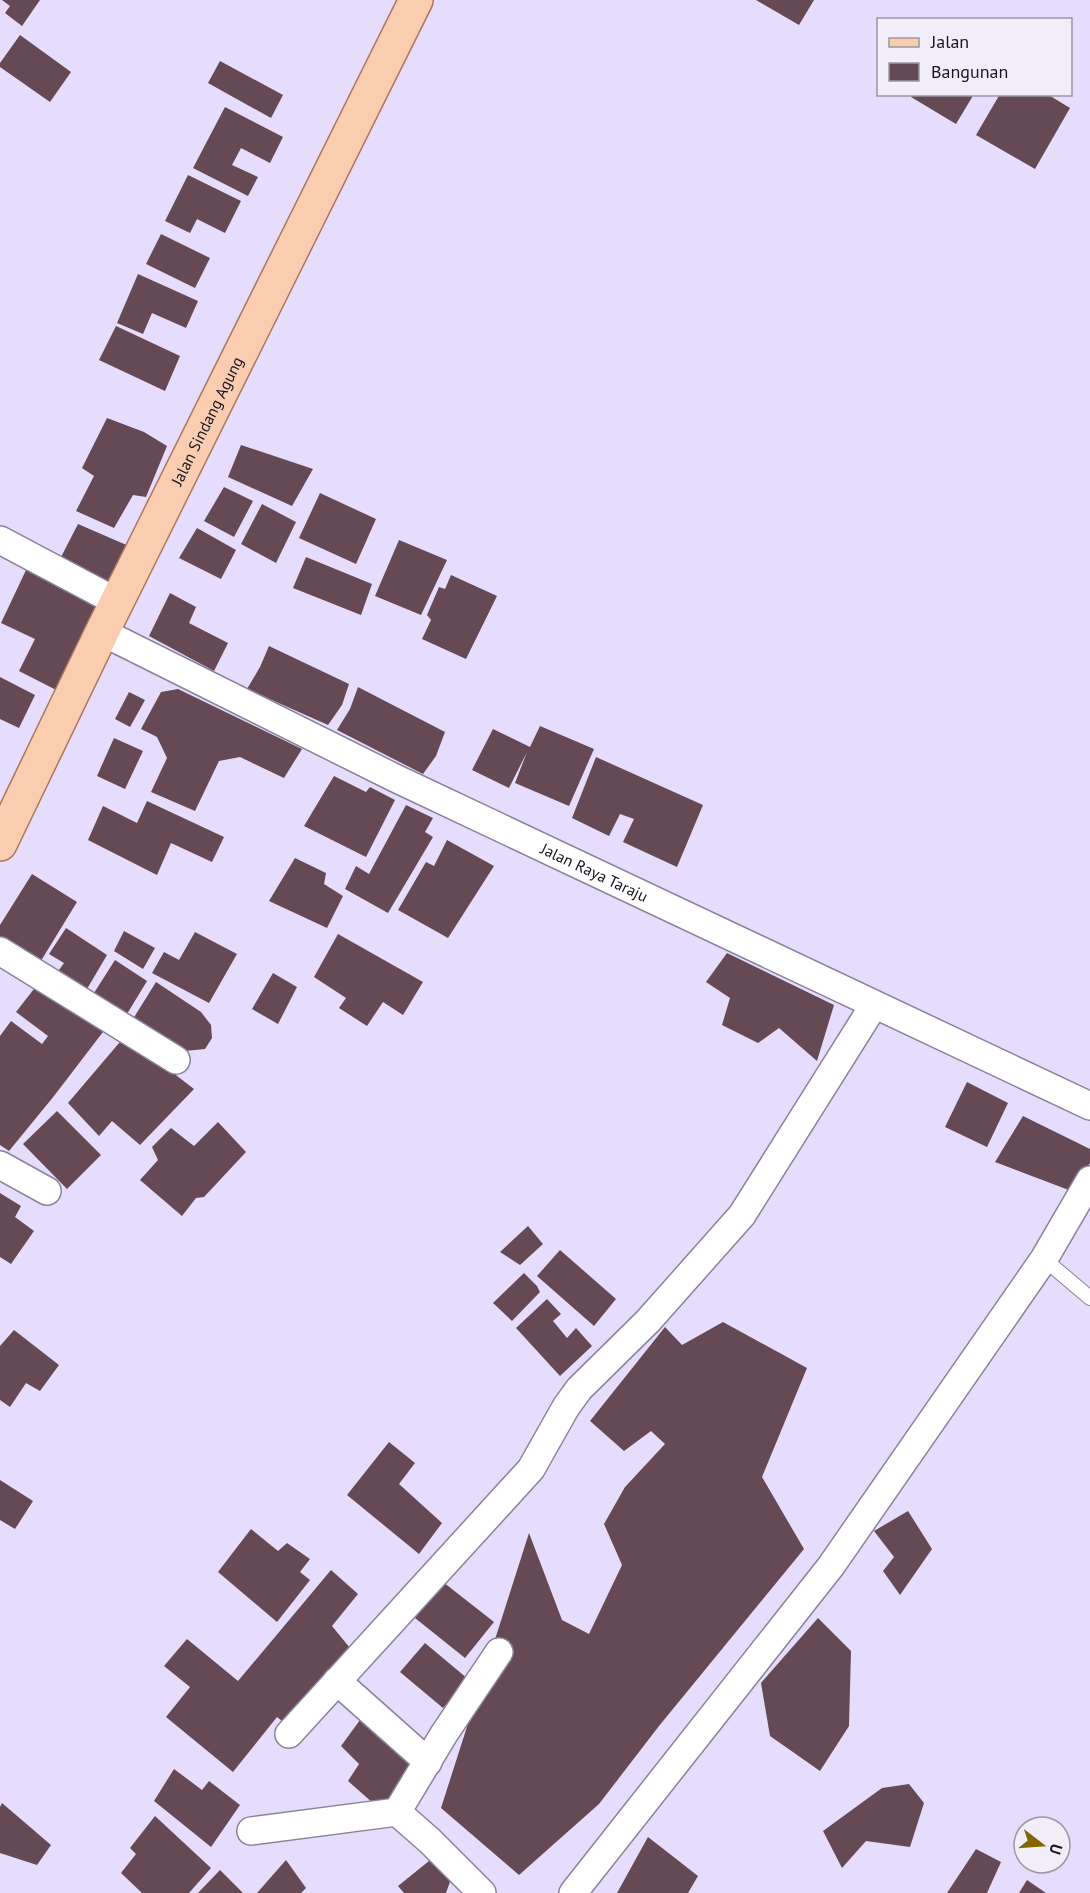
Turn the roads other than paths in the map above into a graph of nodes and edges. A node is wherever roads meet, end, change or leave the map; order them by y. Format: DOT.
graph roads {
  1 [pos="416,0"];
  2 [pos="0,540"];
  3 [pos="117,602"];
  4 [pos="102,632"];
  5 [pos="0,844"];
  6 [pos="0,951"];
  7 [pos="873,1005"];
  8 [pos="176,1060"];
  9 [pos="1090,1106"];
  10 [pos="0,1165"];
  11 [pos="1090,1180"];
  12 [pos="47,1191"];
  13 [pos="1044,1259"];
  14 [pos="1090,1298"];
  15 [pos="499,1652"];
  16 [pos="337,1681"];
  17 [pos="290,1734"];
  18 [pos="428,1762"];
  19 [pos="398,1812"];
  20 [pos="251,1830"];
  21 [pos="482,1893"];
  22 [pos="573,1893"];
  1 -- 3 [label="main road, Jalan Sindang Agung"];
  2 -- 3 [label="street"];
  3 -- 4 [label="main road, Jalan Sindang Agung"];
  4 -- 5 [label="main road, Jalan Sindang Agung"];
  4 -- 7 [label="street, Jalan Raya Taraju"];
  6 -- 8 [label="street"];
  7 -- 9 [label="street, Jalan Raya Taraju"];
  7 -- 16 [label="street"];
  10 -- 12 [label="street"];
  11 -- 13 [label="street"];
  13 -- 14 [label="lane"];
  13 -- 22 [label="street"];
  15 -- 18 [label="street"];
  16 -- 17 [label="street"];
  16 -- 18 [label="street"];
  18 -- 19 [label="street"];
  19 -- 20 [label="street"];
  19 -- 21 [label="street"];
}
